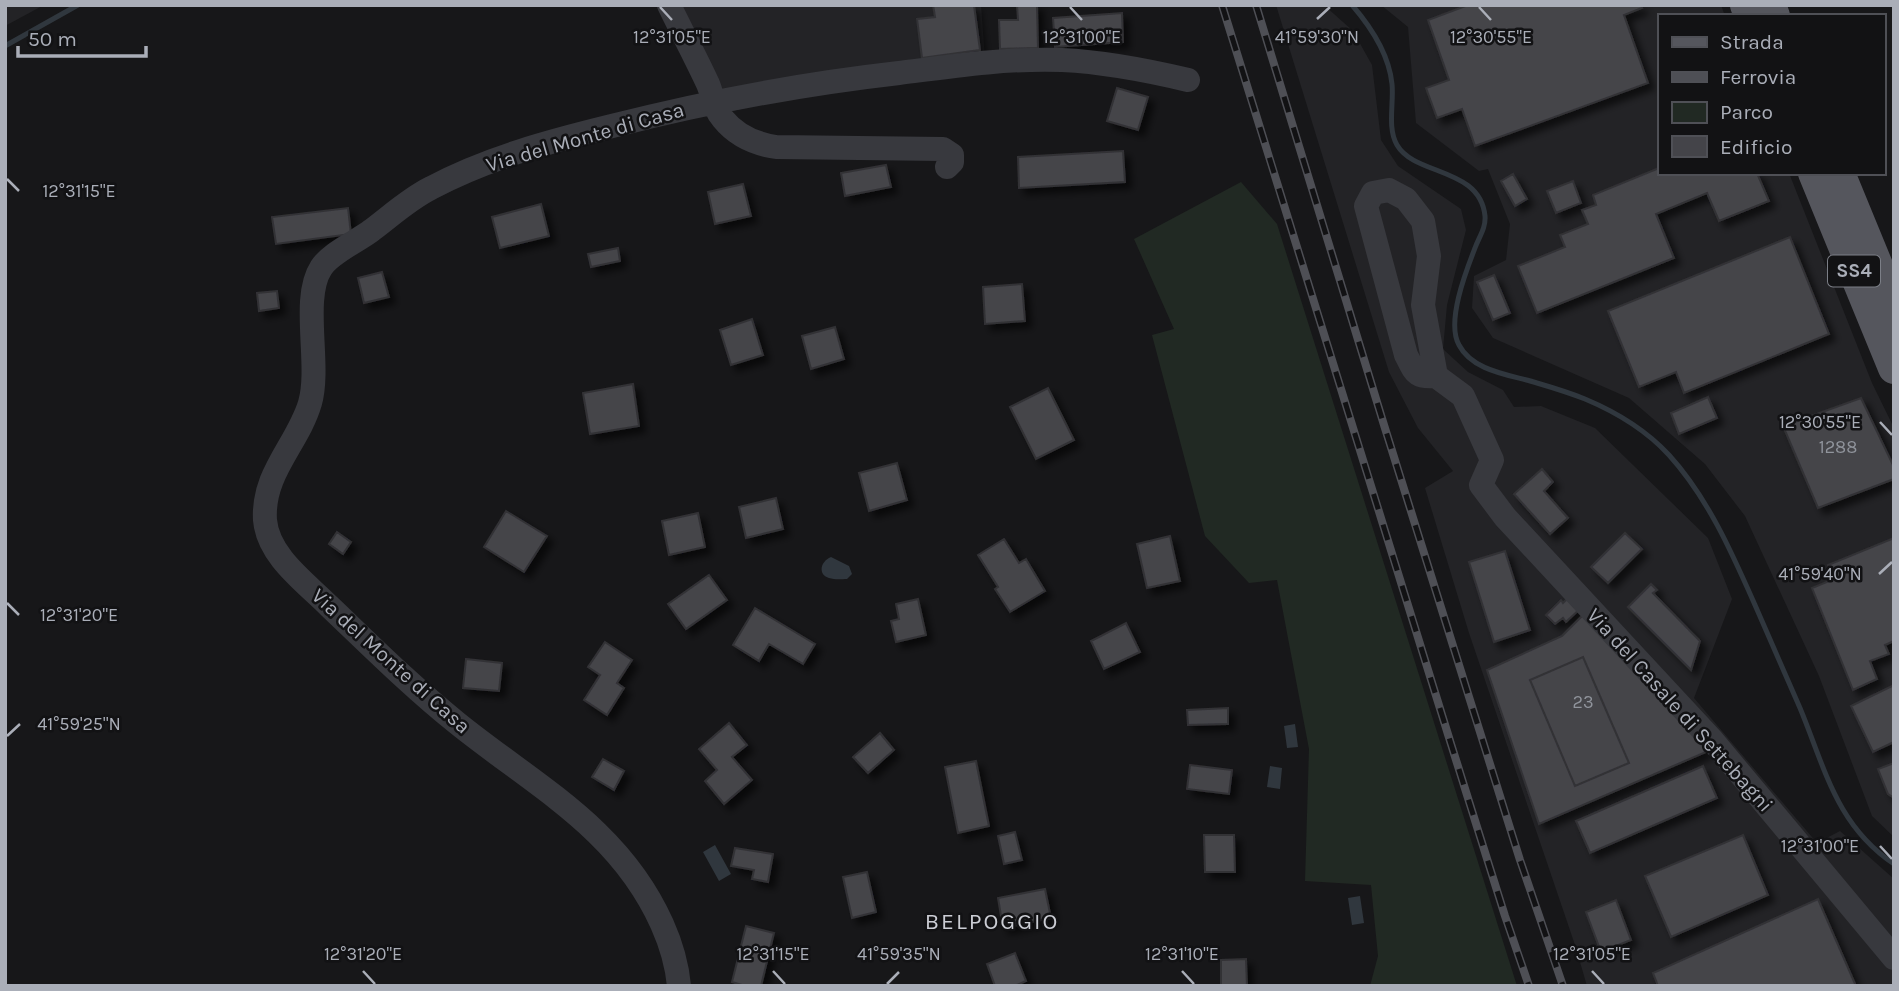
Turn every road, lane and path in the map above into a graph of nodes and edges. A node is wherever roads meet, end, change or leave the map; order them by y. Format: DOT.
graph roads {
  1 [pos="669,5"];
  2 [pos="1188,80"];
  3 [pos="714,102"];
  4 [pos="947,167"];
  5 [pos="1815,175"];
  6 [pos="1840,175"];
  7 [pos="1894,307"];
  8 [pos="1894,368"];
  9 [pos="1436,376"];
  10 [pos="1894,958"];
  11 [pos="679,986"];
  1 -- 3 [label="street"];
  2 -- 3 [label="street, Via del Monte di Casa"];
  3 -- 4 [label="street"];
  3 -- 11 [label="street, Via del Monte di Casa"];
  5 -- 8 [label="main road, SS4"];
  6 -- 7 [label="main road, SS4"];
  9 -- 9 [label="street"];
  9 -- 10 [label="street, Via del Casale di Settebagni"];
}
